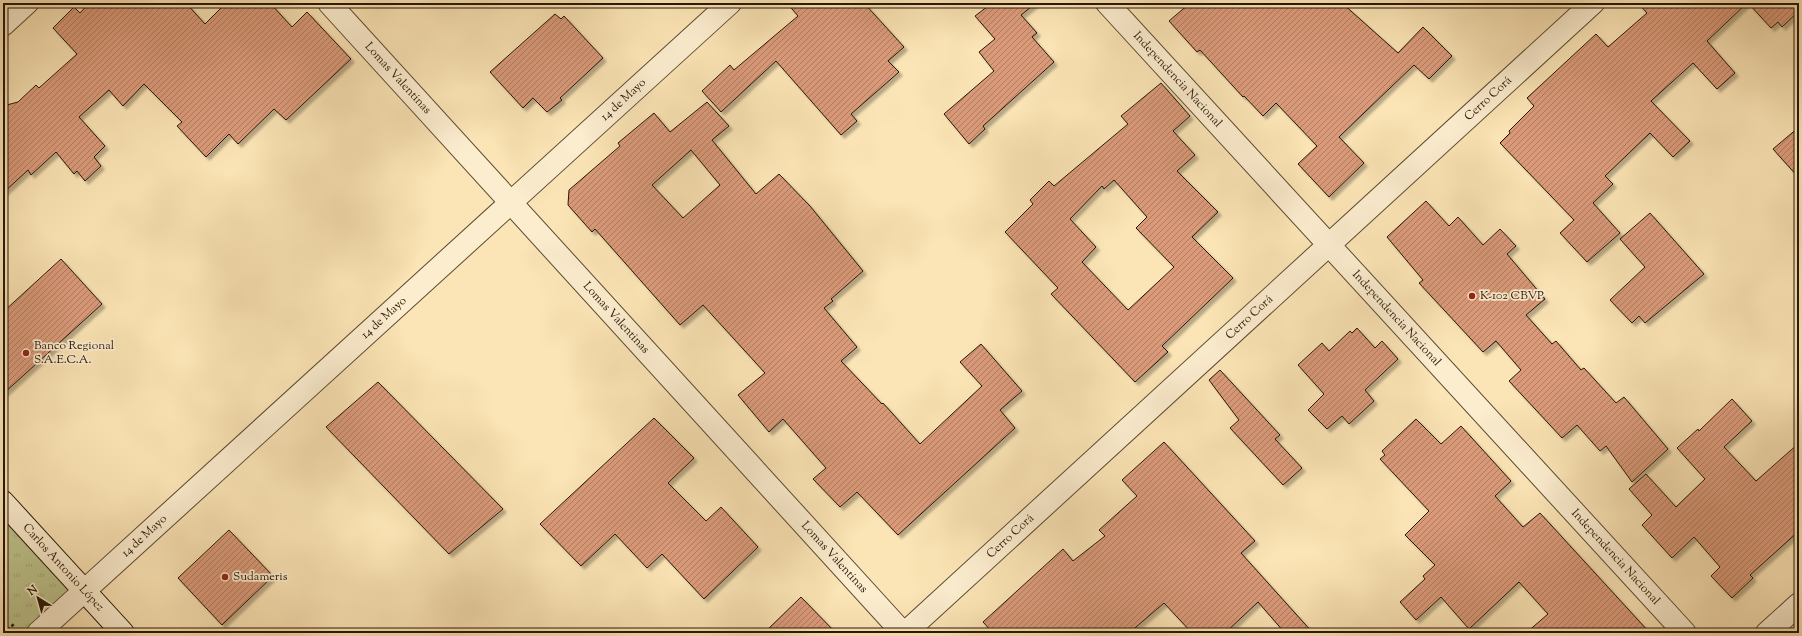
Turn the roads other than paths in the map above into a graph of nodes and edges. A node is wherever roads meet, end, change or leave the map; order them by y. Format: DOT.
graph roads {
  1 [pos="27,3"];
  2 [pos="329,3"];
  3 [pos="730,3"];
  4 [pos="1107,3"];
  5 [pos="1593,3"];
  6 [pos="3,25"];
  7 [pos="511,203"];
  8 [pos="1329,245"];
  9 [pos="3,502"];
  10 [pos="84,591"];
  11 [pos="1799,604"];
  12 [pos="38,633"];
  13 [pos="123,633"];
  14 [pos="904,633"];
  15 [pos="1685,633"];
  16 [pos="1767,633"];
  1 -- 6 [label="street"];
  2 -- 7 [label="street, Lomas Valentinas"];
  3 -- 7 [label="street, 14 de Mayo"];
  4 -- 8 [label="street, Independencia Nacional"];
  5 -- 8 [label="street, Cerro Corá"];
  7 -- 10 [label="street, 14 de Mayo"];
  7 -- 14 [label="street, Lomas Valentinas"];
  8 -- 14 [label="street, Cerro Corá"];
  8 -- 15 [label="street, Independencia Nacional"];
  9 -- 10 [label="street, Carlos Antonio López"];
  10 -- 12 [label="street, 14 de Mayo"];
  10 -- 13 [label="street, Carlos Antonio López"];
  11 -- 16 [label="street"];
}
